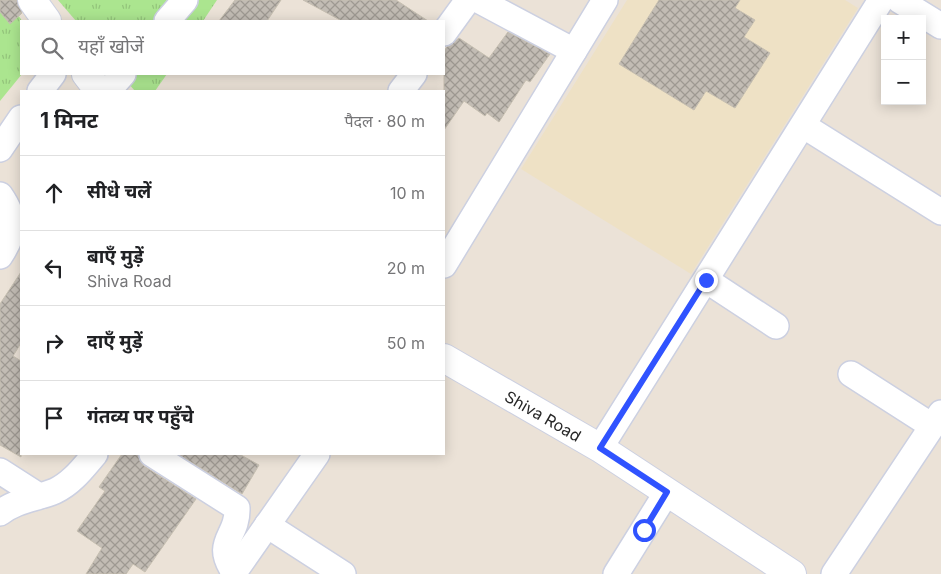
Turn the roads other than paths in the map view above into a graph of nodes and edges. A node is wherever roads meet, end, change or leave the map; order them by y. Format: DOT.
graph roads {
  1 [pos="32,0"];
  2 [pos="185,0"];
  3 [pos="468,0"];
  4 [pos="478,0"];
  5 [pos="605,0"];
  6 [pos="881,0"];
  7 [pos="899,0"];
  8 [pos="46,20"];
  9 [pos="168,20"];
  10 [pos="941,26"];
  11 [pos="445,33"];
  12 [pos="574,51"];
  13 [pos="51,75"];
  14 [pos="87,75"];
  15 [pos="122,75"];
  16 [pos="413,75"];
  17 [pos="41,90"];
  18 [pos="98,90"];
  19 [pos="109,90"];
  20 [pos="402,90"];
  21 [pos="20,119"];
  22 [pos="804,126"];
  23 [pos="0,149"];
  24 [pos="0,195"];
  25 [pos="941,212"];
  26 [pos="0,256"];
  27 [pos="445,263"];
  28 [pos="706,280"];
  29 [pos="776,326"];
  30 [pos="445,359"];
  31 [pos="851,374"];
  32 [pos="936,420"];
  33 [pos="600,448"];
  34 [pos="94,455"];
  35 [pos="154,455"];
  36 [pos="316,455"];
  37 [pos="0,471"];
  38 [pos="667,492"];
  39 [pos="39,496"];
  40 [pos="0,513"];
  41 [pos="267,526"];
  42 [pos="234,573"];
  43 [pos="343,574"];
  44 [pos="616,574"];
  45 [pos="792,574"];
  46 [pos="834,574"];
  1 -- 8 [label="street"];
  2 -- 9 [label="street"];
  3 -- 11 [label="street"];
  4 -- 12 [label="street"];
  5 -- 12 [label="street"];
  6 -- 22 [label="street"];
  7 -- 10 [label="street"];
  12 -- 27 [label="street"];
  13 -- 17 [label="street"];
  14 -- 18 [label="street"];
  15 -- 19 [label="street"];
  16 -- 20 [label="street"];
  21 -- 23 [label="street"];
  22 -- 25 [label="street"];
  22 -- 28 [label="street"];
  24 -- 26 [label="street"];
  28 -- 29 [label="street"];
  28 -- 33 [label="street"];
  30 -- 33 [label="street, Shiva Road"];
  31 -- 32 [label="street"];
  32 -- 46 [label="street"];
  33 -- 38 [label="street, Shiva Road"];
  34 -- 39 [label="street"];
  35 -- 42 [label="street"];
  36 -- 41 [label="street"];
  37 -- 39 [label="street"];
  38 -- 44 [label="street"];
  38 -- 45 [label="street, Shiva Road"];
  39 -- 40 [label="street"];
  41 -- 42 [label="street"];
  41 -- 43 [label="street"];
}
